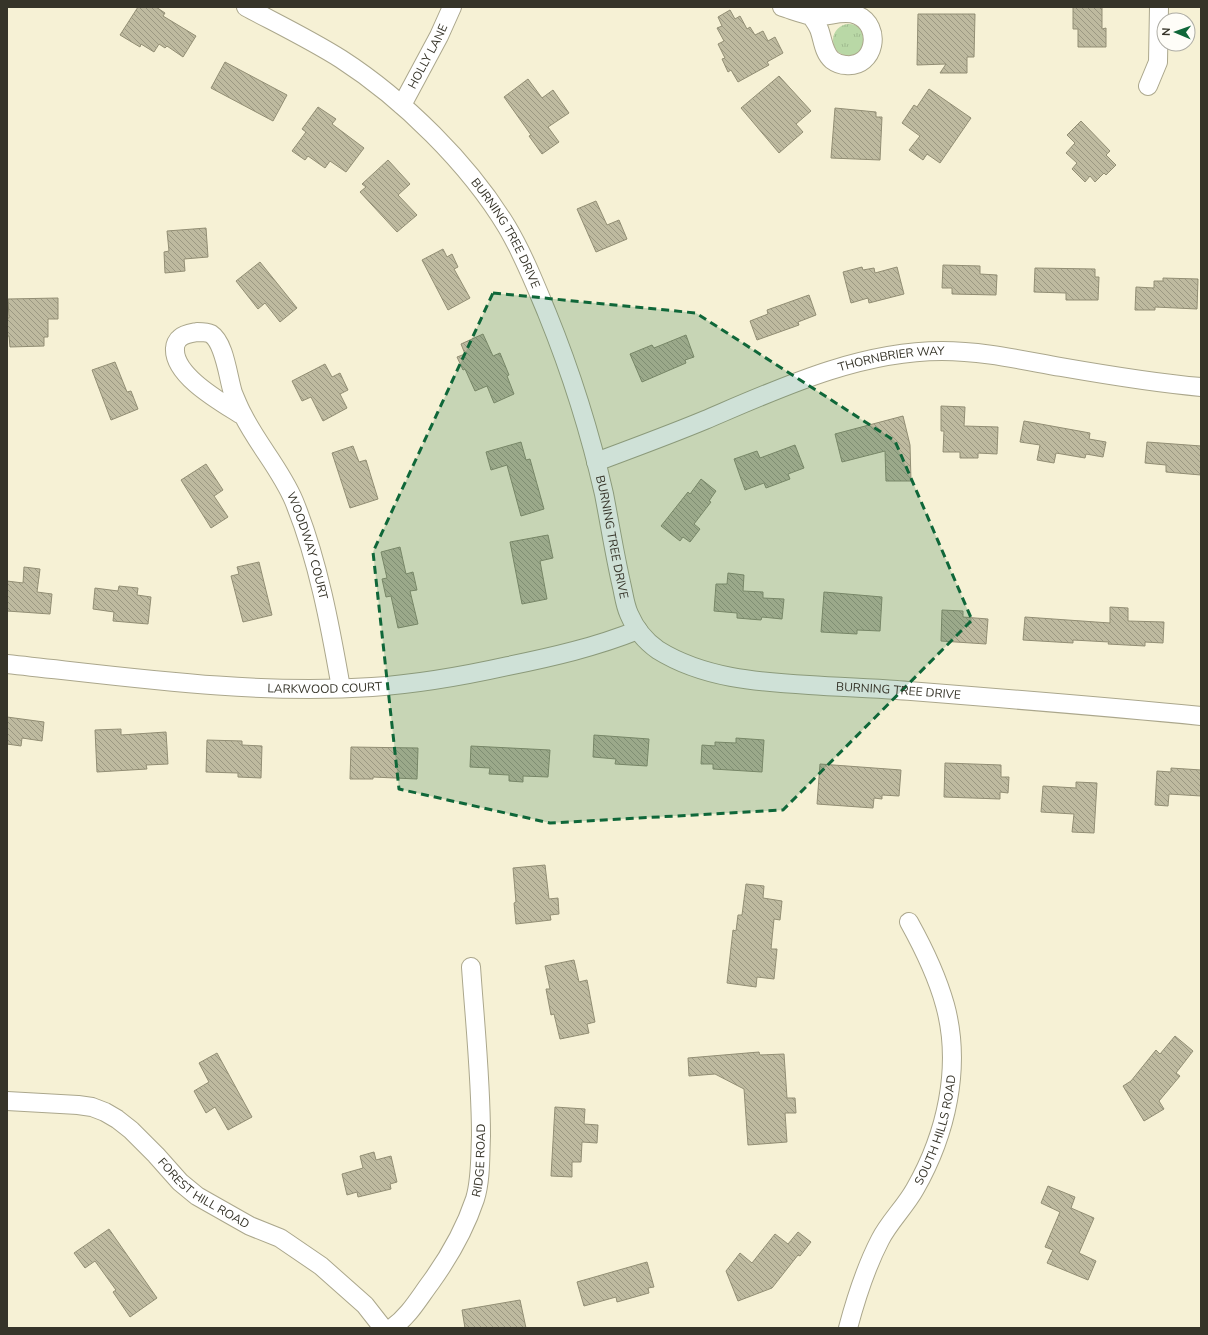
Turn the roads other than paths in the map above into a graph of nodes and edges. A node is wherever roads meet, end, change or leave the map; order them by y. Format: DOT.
graph roads {
  1 [pos="246,7"];
  2 [pos="452,7"];
  3 [pos="782,7"];
  4 [pos="1159,7"];
  5 [pos="811,16"];
  6 [pos="1148,86"];
  7 [pos="402,105"];
  8 [pos="1201,388"];
  9 [pos="243,416"];
  10 [pos="596,462"];
  11 [pos="638,630"];
  12 [pos="7,664"];
  13 [pos="341,688"];
  14 [pos="1201,716"];
  15 [pos="909,922"];
  16 [pos="470,968"];
  17 [pos="7,1101"];
  18 [pos="383,1328"];
  19 [pos="392,1328"];
  20 [pos="848,1328"];
  1 -- 7 [label="street, BURNING TREE DRIVE"];
  2 -- 7 [label="street, HOLLY LANE"];
  3 -- 5 [label="street"];
  4 -- 6 [label="street"];
  7 -- 10 [label="street, BURNING TREE DRIVE"];
  8 -- 10 [label="street, THORNBRIER WAY"];
  9 -- 9 [label="street, WOODWAY COURT"];
  9 -- 13 [label="street, WOODWAY COURT"];
  10 -- 11 [label="street, BURNING TREE DRIVE"];
  11 -- 13 [label="street, LARKWOOD COURT"];
  11 -- 14 [label="street, BURNING TREE DRIVE"];
  12 -- 13 [label="street, LARKWOOD COURT"];
  15 -- 20 [label="street, SOUTH HILLS ROAD"];
  16 -- 19 [label="street, RIDGE ROAD"];
  17 -- 18 [label="street, FOREST HILL ROAD"];
}
